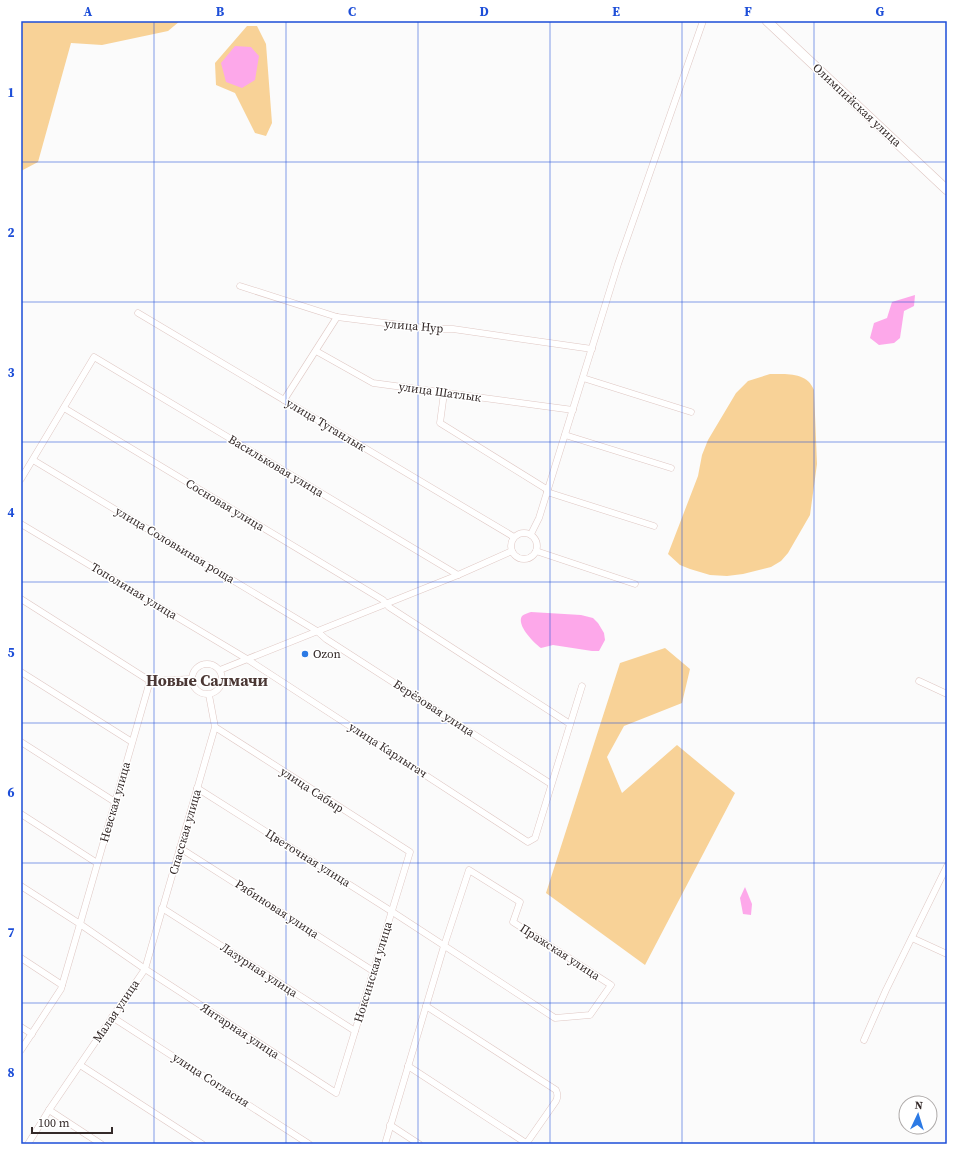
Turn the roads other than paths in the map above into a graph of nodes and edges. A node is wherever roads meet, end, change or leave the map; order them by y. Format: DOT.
graph roads {
  1 [pos="703,21"];
  2 [pos="768,21"];
  3 [pos="947,190"];
  4 [pos="240,286"];
  5 [pos="138,313"];
  6 [pos="337,317"];
  7 [pos="592,349"];
  8 [pos="316,351"];
  9 [pos="583,378"];
  10 [pos="444,393"];
  11 [pos="284,400"];
  12 [pos="64,408"];
  13 [pos="573,410"];
  14 [pos="691,412"];
  15 [pos="565,435"];
  16 [pos="33,460"];
  17 [pos="671,468"];
  18 [pos="21,479"];
  19 [pos="548,491"];
  20 [pos="21,524"];
  21 [pos="654,526"];
  22 [pos="531,534"];
  23 [pos="514,538"];
  24 [pos="512,551"];
  25 [pos="536,552"];
  26 [pos="458,575"];
  27 [pos="635,584"];
  28 [pos="21,599"];
  29 [pos="386,603"];
  30 [pos="317,631"];
  31 [pos="247,659"];
  32 [pos="220,670"];
  33 [pos="21,672"];
  34 [pos="191,680"];
  35 [pos="150,681"];
  36 [pos="919,681"];
  37 [pos="582,686"];
  38 [pos="947,694"];
  39 [pos="209,695"];
  40 [pos="570,724"];
  41 [pos="215,727"];
  42 [pos="21,742"];
  43 [pos="132,742"];
  44 [pos="551,784"];
  45 [pos="197,788"];
  46 [pos="115,802"];
  47 [pos="21,814"];
  48 [pos="180,848"];
  49 [pos="410,852"];
  50 [pos="97,863"];
  51 [pos="947,866"];
  52 [pos="21,886"];
  53 [pos="162,908"];
  54 [pos="392,911"];
  55 [pos="80,924"];
  56 [pos="418,928"];
  57 [pos="912,938"];
  58 [pos="444,946"];
  59 [pos="947,954"];
  60 [pos="21,958"];
  61 [pos="145,969"];
  62 [pos="373,971"];
  63 [pos="62,985"];
  64 [pos="426,1006"];
  65 [pos="112,1016"];
  66 [pos="21,1027"];
  67 [pos="355,1031"];
  68 [pos="32,1034"];
  69 [pos="864,1040"];
  70 [pos="21,1050"];
  71 [pos="80,1065"];
  72 [pos="408,1066"];
  73 [pos="336,1093"];
  74 [pos="50,1110"];
  75 [pos="390,1125"];
  76 [pos="28,1144"];
  77 [pos="101,1144"];
  78 [pos="202,1144"];
  79 [pos="309,1144"];
  80 [pos="385,1144"];
  81 [pos="419,1144"];
  82 [pos="526,1144"];
  1 -- 7 [label="street"];
  2 -- 3 [label="street, Олимпийская улица"];
  4 -- 6 [label="street, улица Нур"];
  5 -- 11 [label="street, улица Туганлык"];
  6 -- 7 [label="street, улица Нур"];
  6 -- 8 [label="street"];
  7 -- 9 [label="street"];
  8 -- 10 [label="street, улица Шатлык"];
  8 -- 11 [label="street"];
  9 -- 13 [label="street"];
  9 -- 14 [label="street"];
  10 -- 13 [label="street, улица Шатлык"];
  10 -- 19 [label="street"];
  11 -- 23 [label="street, улица Туганлык"];
  12 -- 16 [label="street"];
  12 -- 26 [label="street, Васильковая улица"];
  12 -- 29 [label="street, Сосновая улица"];
  13 -- 15 [label="street"];
  15 -- 17 [label="street"];
  15 -- 19 [label="street"];
  16 -- 18 [label="street"];
  16 -- 30 [label="street, улица Соловьиная роща"];
  19 -- 21 [label="street"];
  19 -- 22 [label="street"];
  20 -- 31 [label="street, Тополиная улица"];
  22 -- 23 [label="street"];
  22 -- 25 [label="street"];
  23 -- 24 [label="street"];
  24 -- 25 [label="street"];
  24 -- 26 [label="street"];
  25 -- 27 [label="street"];
  26 -- 29 [label="street"];
  28 -- 35 [label="street"];
  29 -- 30 [label="street"];
  29 -- 40 [label="street, Сосновая улица"];
  30 -- 31 [label="street"];
  30 -- 44 [label="street, Берёзовая улица"];
  31 -- 32 [label="street"];
  31 -- 44 [label="street, улица Карлыгач"];
  32 -- 34 [label="street"];
  32 -- 39 [label="street"];
  33 -- 43 [label="street"];
  34 -- 35 [label="street"];
  34 -- 39 [label="street"];
  35 -- 43 [label="street, Невская улица"];
  36 -- 38 [label="street"];
  37 -- 40 [label="street"];
  39 -- 41 [label="street, Спасская улица"];
  40 -- 44 [label="street"];
  41 -- 45 [label="street, Спасская улица"];
  41 -- 49 [label="street, улица Сабыр"];
  42 -- 46 [label="street"];
  43 -- 46 [label="street, Невская улица"];
  45 -- 48 [label="street, Спасская улица"];
  45 -- 54 [label="street, Цветочная улица"];
  46 -- 50 [label="street, Невская улица"];
  47 -- 50 [label="street"];
  48 -- 53 [label="street, Спасская улица"];
  48 -- 62 [label="street, Рябиновая улица"];
  49 -- 54 [label="street, Ноксинская улица"];
  50 -- 55 [label="street, Невская улица"];
  51 -- 57 [label="street"];
  52 -- 55 [label="street, Малая улица"];
  53 -- 61 [label="street, Спасская улица"];
  53 -- 67 [label="street, Лазурная улица"];
  54 -- 56 [label="street, Цветочная улица"];
  54 -- 62 [label="street, Ноксинская улица"];
  55 -- 61 [label="street, Малая улица"];
  55 -- 63 [label="street"];
  56 -- 58 [label="street, Пражская улица"];
  57 -- 59 [label="street"];
  57 -- 69 [label="street"];
  58 -- 58 [label="street, Пражская улица"];
  58 -- 64 [label="street, Пражская улица"];
  60 -- 63 [label="street"];
  61 -- 65 [label="street, Малая улица"];
  61 -- 73 [label="street, Янтарная улица"];
  62 -- 67 [label="street, Ноксинская улица"];
  63 -- 68 [label="street"];
  64 -- 72 [label="street, Пражская улица"];
  64 -- 82 [label="street"];
  65 -- 71 [label="street, Малая улица"];
  65 -- 79 [label="street, улица Согласия"];
  66 -- 68 [label="street"];
  67 -- 73 [label="street, Ноксинская улица"];
  68 -- 70 [label="street"];
  71 -- 74 [label="street, Малая улица"];
  71 -- 78 [label="street"];
  72 -- 75 [label="street, Пражская улица"];
  72 -- 82 [label="street"];
  74 -- 76 [label="street, Малая улица"];
  74 -- 77 [label="street"];
  75 -- 80 [label="street, Пражская улица"];
  75 -- 81 [label="street"];
}
